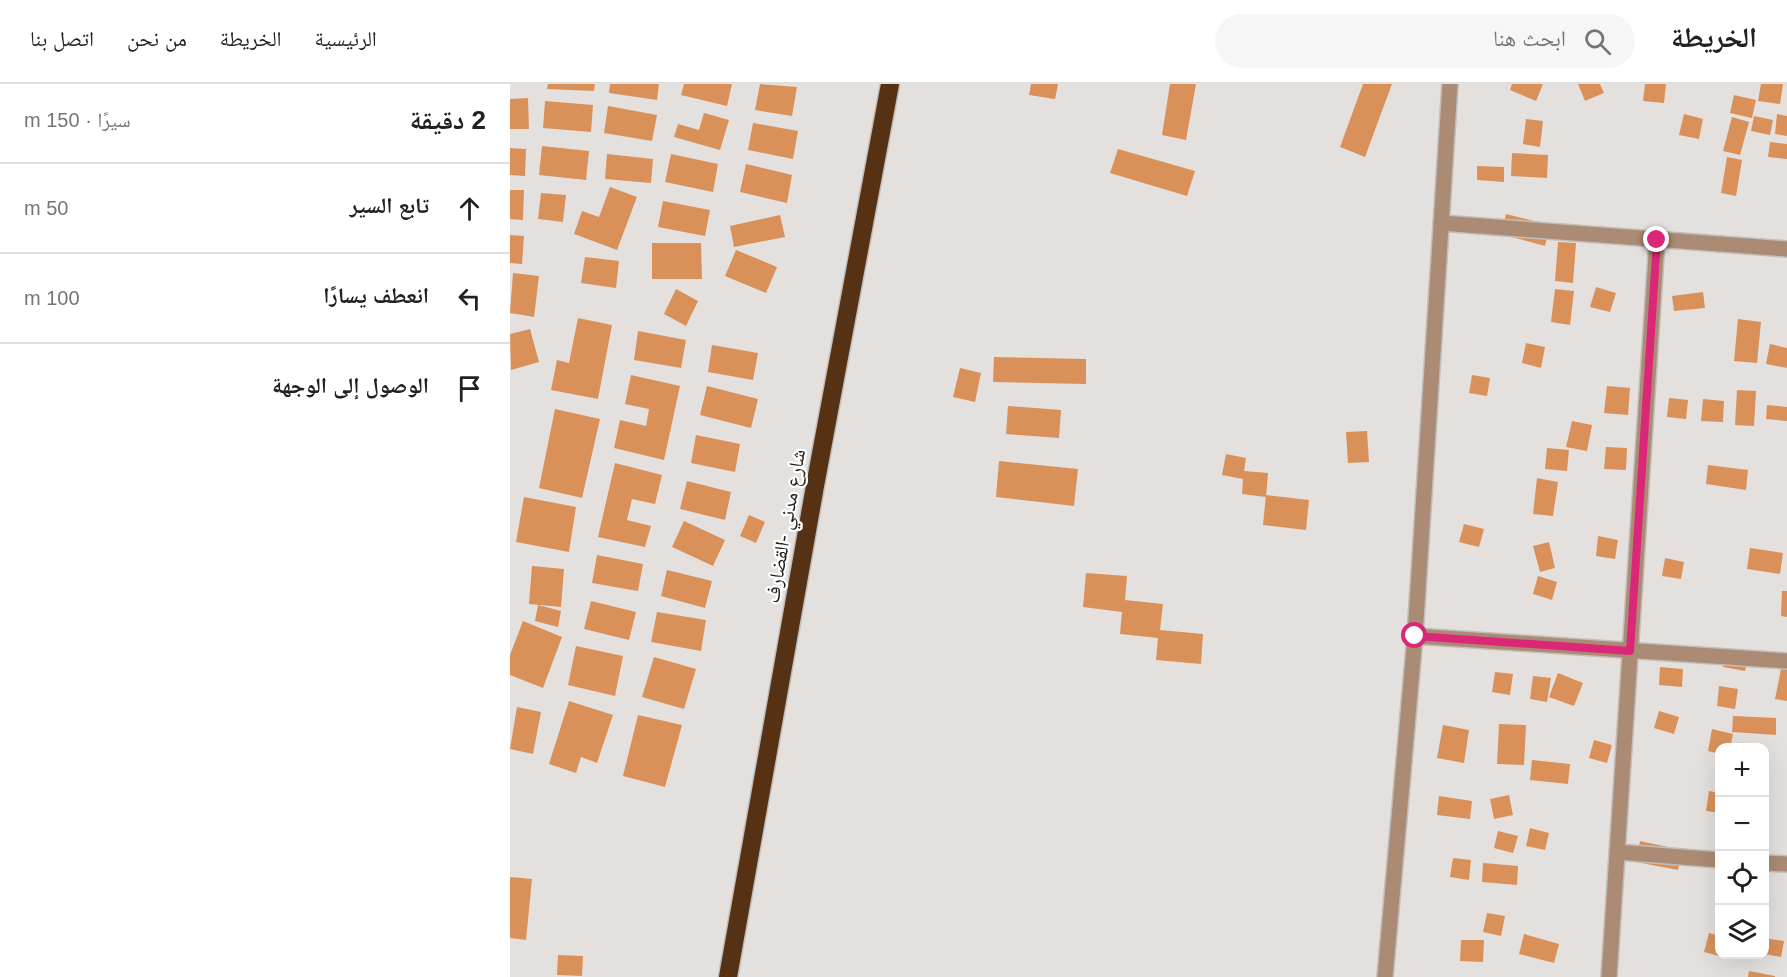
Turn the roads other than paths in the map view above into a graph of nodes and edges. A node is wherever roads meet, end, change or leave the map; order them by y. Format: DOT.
graph roads {
  1 [pos="890,84"];
  2 [pos="1450,84"];
  3 [pos="1441,223"];
  4 [pos="1657,240"];
  5 [pos="1787,249"];
  6 [pos="1415,636"];
  7 [pos="1630,651"];
  8 [pos="1787,661"];
  9 [pos="1617,852"];
  10 [pos="1715,860"];
  11 [pos="1769,863"];
  12 [pos="1787,864"];
  13 [pos="728,977"];
  14 [pos="1385,977"];
  15 [pos="1609,977"];
  1 -- 13 [label="highway, شارع مدني -القضارف"];
  2 -- 3 [label="street"];
  3 -- 4 [label="street"];
  3 -- 6 [label="street"];
  4 -- 5 [label="street"];
  4 -- 7 [label="street"];
  6 -- 7 [label="street"];
  6 -- 14 [label="street"];
  7 -- 8 [label="street"];
  7 -- 9 [label="street"];
  9 -- 10 [label="street"];
  9 -- 15 [label="street"];
  11 -- 12 [label="street"];
}
